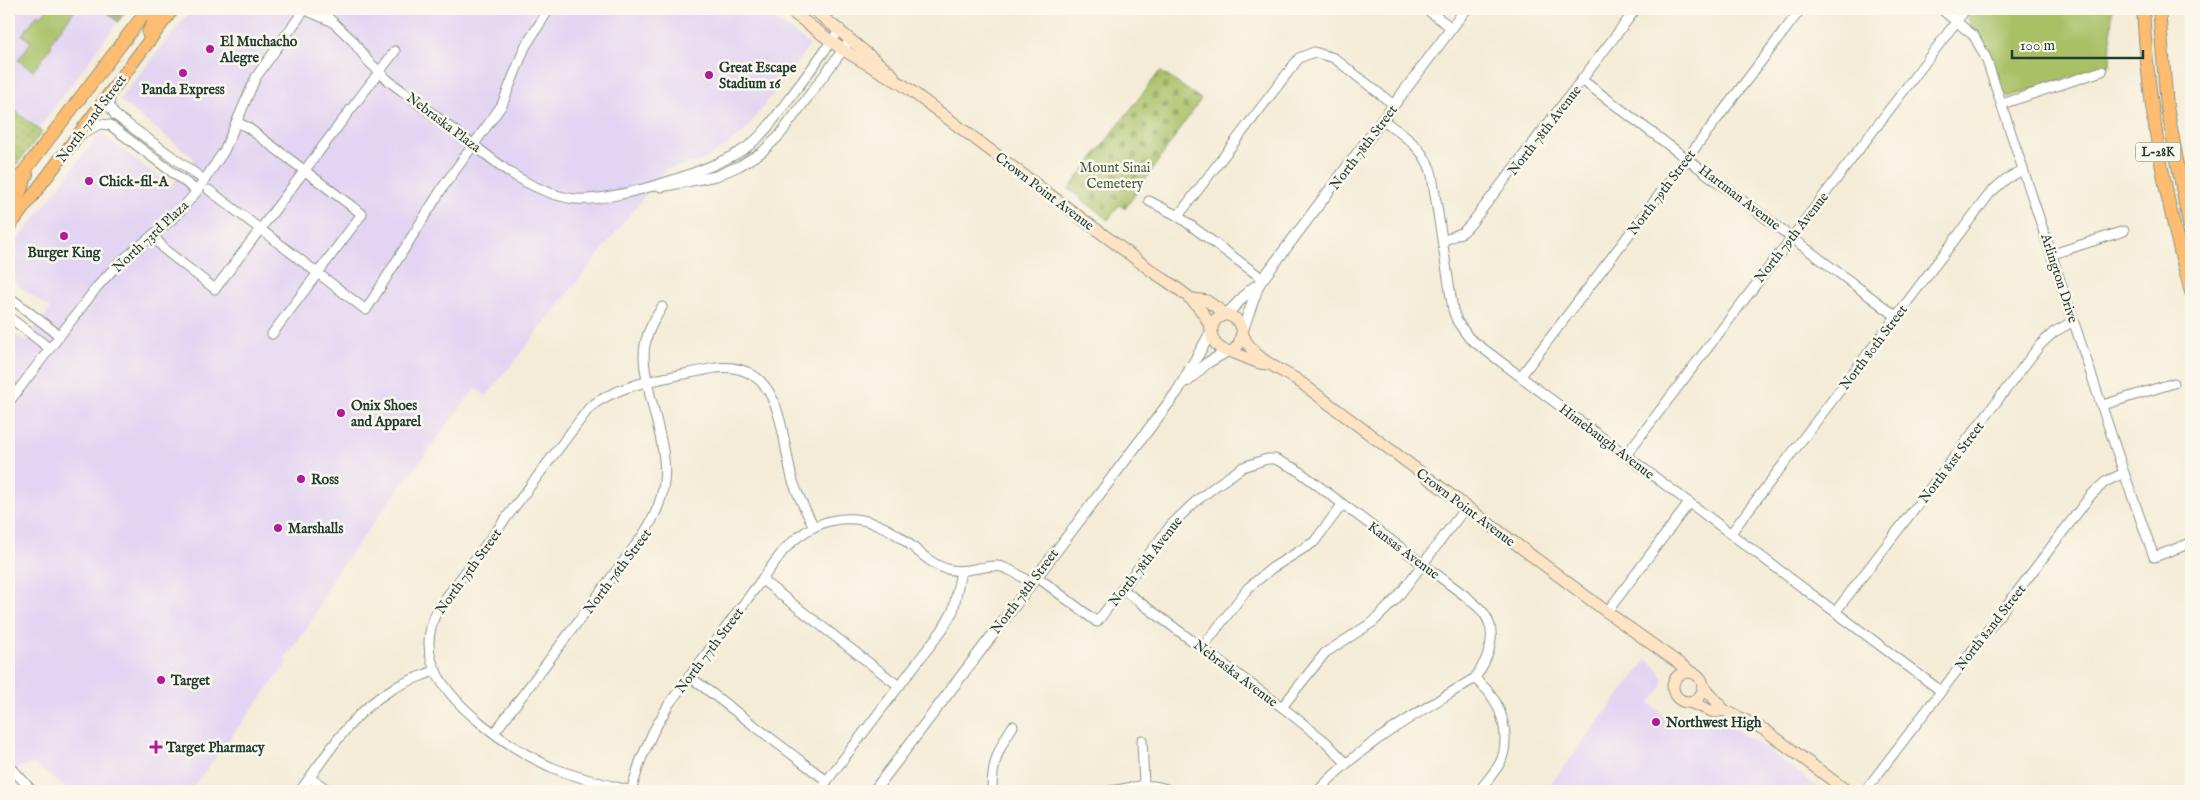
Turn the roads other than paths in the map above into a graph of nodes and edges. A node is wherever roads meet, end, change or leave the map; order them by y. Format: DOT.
graph roads {
  1 [pos="148,9"];
  2 [pos="160,9"];
  3 [pos="173,9"];
  4 [pos="304,9"];
  5 [pos="319,9"];
  6 [pos="549,9"];
  7 [pos="788,9"];
  8 [pos="813,9"];
  9 [pos="1426,9"];
  10 [pos="1466,9"];
  11 [pos="1636,9"];
  12 [pos="1801,9"];
  13 [pos="1942,9"];
  14 [pos="1966,9"];
  15 [pos="2143,9"];
  16 [pos="2159,9"];
  17 [pos="330,20"];
  18 [pos="1957,20"];
  19 [pos="1452,28"];
  20 [pos="840,29"];
  21 [pos="851,39"];
  22 [pos="832,41"];
  23 [pos="843,50"];
  24 [pos="395,52"];
  25 [pos="136,58"];
  26 [pos="2102,71"];
  27 [pos="379,72"];
  28 [pos="1582,80"];
  29 [pos="899,82"];
  30 [pos="111,91"];
  31 [pos="2002,104"];
  32 [pos="1394,105"];
  33 [pos="1383,120"];
  34 [pos="236,122"];
  35 [pos="77,137"];
  36 [pos="474,144"];
  37 [pos="745,149"];
  38 [pos="34,158"];
  39 [pos="1687,158"];
  40 [pos="752,159"];
  41 [pos="2023,170"];
  42 [pos="305,171"];
  43 [pos="204,180"];
  44 [pos="645,188"];
  45 [pos="209,190"];
  46 [pos="9,191"];
  47 [pos="197,191"];
  48 [pos="1149,201"];
  49 [pos="9,211"];
  50 [pos="1178,216"];
  51 [pos="9,227"];
  52 [pos="261,230"];
  53 [pos="2124,231"];
  54 [pos="153,235"];
  55 [pos="2191,235"];
  56 [pos="1792,236"];
  57 [pos="1443,241"];
  58 [pos="2053,254"];
  59 [pos="318,273"];
  60 [pos="1261,282"];
  61 [pos="2191,292"];
  62 [pos="9,297"];
  63 [pos="1193,299"];
  64 [pos="662,307"];
  65 [pos="1226,314"];
  66 [pos="1896,316"];
  67 [pos="9,317"];
  68 [pos="2074,321"];
  69 [pos="1211,330"];
  70 [pos="1243,332"];
  71 [pos="272,334"];
  72 [pos="59,335"];
  73 [pos="50,348"];
  74 [pos="1230,352"];
  75 [pos="1269,364"];
  76 [pos="1521,376"];
  77 [pos="648,383"];
  78 [pos="2174,383"];
  79 [pos="1177,392"];
  80 [pos="9,402"];
  81 [pos="2103,406"];
  82 [pos="1626,454"];
  83 [pos="1244,467"];
  84 [pos="2124,472"];
  85 [pos="1689,502"];
  86 [pos="1342,505"];
  87 [pos="1466,507"];
  88 [pos="814,527"];
  89 [pos="1731,533"];
  90 [pos="2191,543"];
  91 [pos="1423,564"];
  92 [pos="961,571"];
  93 [pos="762,580"];
  94 [pos="1033,580"];
  95 [pos="1122,589"];
  96 [pos="1836,611"];
  97 [pos="1607,612"];
  98 [pos="1202,648"];
  99 [pos="1662,652"];
  100 [pos="436,670"];
  101 [pos="1691,672"];
  102 [pos="689,676"];
  103 [pos="1475,678"];
  104 [pos="1676,680"];
  105 [pos="899,686"];
  106 [pos="1703,686"];
  107 [pos="1941,691"];
  108 [pos="1689,702"];
  109 [pos="1282,707"];
  110 [pos="1724,710"];
  111 [pos="1012,726"];
  112 [pos="494,733"];
  113 [pos="1142,740"];
  114 [pos="1346,763"];
  115 [pos="9,765"];
  116 [pos="310,778"];
  117 [pos="827,781"];
  118 [pos="1144,785"];
  119 [pos="32,791"];
  120 [pos="300,791"];
  121 [pos="330,791"];
  122 [pos="632,791"];
  123 [pos="819,791"];
  124 [pos="874,791"];
  125 [pos="992,791"];
  126 [pos="1109,791"];
  127 [pos="1171,791"];
  128 [pos="1318,791"];
  129 [pos="1479,791"];
  130 [pos="1847,791"];
  131 [pos="1865,791"];
  1 -- 38 [label="main road, North 72nd Street"];
  2 -- 25 [label="main road"];
  3 -- 25 [label="main road, North 72nd Street"];
  4 -- 17 [label="street, Nebraska Plaza"];
  4 -- 34 [label="street, North 73rd Plaza"];
  5 -- 17 [label="street, Nebraska Plaza"];
  6 -- 36 [label="street"];
  7 -- 22 [label="main road, Crown Point Avenue"];
  8 -- 20 [label="main road, Crown Point Avenue"];
  9 -- 19 [label="street"];
  10 -- 19 [label="street, North 78th Street"];
  11 -- 28 [label="street, North 78th Avenue"];
  12 -- 39 [label="street, North 79th Street"];
  13 -- 18 [label="street, Arlington Drive"];
  14 -- 18 [label="street"];
  15 -- 61 [label="main road, L-28K"];
  16 -- 55 [label="main road, L-28K"];
  17 -- 27 [label="street, Nebraska Plaza"];
  18 -- 31 [label="street, Arlington Drive"];
  18 -- 56 [label="street, North 79th Avenue"];
  19 -- 32 [label="street, North 78th Street"];
  20 -- 21 [label="main road, Crown Point Avenue"];
  20 -- 22 [label="street"];
  21 -- 23 [label="street"];
  21 -- 29 [label="main road, Crown Point Avenue"];
  22 -- 23 [label="main road, Crown Point Avenue"];
  22 -- 37 [label="street"];
  23 -- 29 [label="main road, Crown Point Avenue"];
  23 -- 40 [label="street"];
  24 -- 27 [label="street"];
  25 -- 30 [label="main road, North 72nd Street"];
  26 -- 31 [label="street"];
  27 -- 36 [label="street, Nebraska Plaza"];
  27 -- 42 [label="street"];
  28 -- 39 [label="street, Hartman Avenue"];
  28 -- 57 [label="street, North 78th Avenue"];
  29 -- 63 [label="main road, Crown Point Avenue"];
  30 -- 35 [label="main road, North 72nd Street"];
  30 -- 43 [label="street"];
  31 -- 41 [label="street, Arlington Drive"];
  32 -- 33 [label="street, North 78th Street"];
  32 -- 50 [label="street"];
  33 -- 57 [label="street, Himebaugh Avenue"];
  33 -- 60 [label="street, North 78th Street"];
  34 -- 42 [label="street"];
  34 -- 43 [label="street, North 73rd Plaza"];
  35 -- 47 [label="street"];
  35 -- 51 [label="main road, North 72nd Street"];
  36 -- 44 [label="street, Nebraska Plaza"];
  36 -- 59 [label="street"];
  37 -- 40 [label="street"];
  37 -- 44 [label="street"];
  38 -- 46 [label="main road, North 72nd Street"];
  38 -- 49 [label="main road"];
  39 -- 56 [label="street, Hartman Avenue"];
  39 -- 76 [label="street, North 79th Street"];
  40 -- 44 [label="street"];
  41 -- 58 [label="street, Arlington Drive"];
  41 -- 66 [label="street, North 80th Street"];
  42 -- 52 [label="street"];
  42 -- 59 [label="street"];
  43 -- 47 [label="street, North 73rd Plaza"];
  45 -- 52 [label="street"];
  47 -- 54 [label="street, North 73rd Plaza"];
  48 -- 50 [label="street"];
  50 -- 60 [label="street"];
  52 -- 54 [label="street"];
  52 -- 59 [label="street"];
  53 -- 58 [label="street"];
  54 -- 72 [label="street, North 73rd Plaza"];
  56 -- 66 [label="street, Hartman Avenue"];
  56 -- 82 [label="street, North 79th Avenue"];
  57 -- 76 [label="street, Himebaugh Avenue"];
  58 -- 68 [label="street, Arlington Drive"];
  59 -- 71 [label="street"];
  60 -- 65 [label="street"];
  60 -- 70 [label="street"];
  62 -- 72 [label="street"];
  63 -- 65 [label="main road, Crown Point Avenue"];
  63 -- 69 [label="main road, Crown Point Avenue"];
  64 -- 77 [label="street, North 76th Street"];
  65 -- 69 [label="main road"];
  65 -- 70 [label="main road"];
  66 -- 89 [label="street, North 80th Street"];
  67 -- 73 [label="street"];
  68 -- 81 [label="street, Arlington Drive"];
  68 -- 96 [label="street, North 81st Street"];
  69 -- 74 [label="main road"];
  69 -- 79 [label="street"];
  70 -- 74 [label="main road"];
  70 -- 75 [label="main road, Crown Point Avenue"];
  72 -- 73 [label="street, North 73rd Plaza"];
  73 -- 80 [label="street, North 73rd Plaza"];
  74 -- 75 [label="main road, Crown Point Avenue"];
  74 -- 79 [label="street"];
  75 -- 87 [label="main road, Crown Point Avenue"];
  76 -- 82 [label="street, Himebaugh Avenue"];
  77 -- 88 [label="street"];
  77 -- 100 [label="street, North 75th Street"];
  77 -- 112 [label="street, North 76th Street"];
  78 -- 81 [label="street"];
  79 -- 94 [label="street, North 78th Street"];
  81 -- 84 [label="street, Arlington Drive"];
  82 -- 85 [label="street, Himebaugh Avenue"];
  83 -- 86 [label="street, Kansas Avenue"];
  83 -- 95 [label="street, North 78th Avenue"];
  84 -- 90 [label="street, Arlington Drive"];
  84 -- 107 [label="street, North 82nd Street"];
  85 -- 89 [label="street, Himebaugh Avenue"];
  85 -- 97 [label="street"];
  86 -- 91 [label="street, Kansas Avenue"];
  86 -- 98 [label="street"];
  87 -- 91 [label="street"];
  87 -- 97 [label="main road, Crown Point Avenue"];
  88 -- 92 [label="street"];
  88 -- 93 [label="street, North 77th Street"];
  89 -- 96 [label="street, Himebaugh Avenue"];
  91 -- 103 [label="street, Kansas Avenue"];
  91 -- 109 [label="street"];
  92 -- 94 [label="street"];
  92 -- 105 [label="street"];
  93 -- 102 [label="street, North 77th Street"];
  93 -- 105 [label="street"];
  94 -- 95 [label="street, North 78th Avenue"];
  94 -- 124 [label="street, North 78th Street"];
  95 -- 98 [label="street, Nebraska Avenue"];
  96 -- 107 [label="street, Himebaugh Avenue"];
  97 -- 99 [label="main road, Crown Point Avenue"];
  98 -- 109 [label="street, Nebraska Avenue"];
  99 -- 101 [label="main road, Crown Point Avenue"];
  99 -- 104 [label="main road, Crown Point Avenue"];
  100 -- 112 [label="street, North 75th Street"];
  100 -- 116 [label="street"];
  101 -- 104 [label="main road"];
  101 -- 106 [label="main road"];
  102 -- 117 [label="street"];
  102 -- 122 [label="street, North 77th Street"];
  103 -- 114 [label="street"];
  103 -- 129 [label="street"];
  104 -- 108 [label="main road"];
  105 -- 117 [label="street"];
  106 -- 108 [label="main road"];
  106 -- 110 [label="main road"];
  107 -- 131 [label="street, North 82nd Street"];
  108 -- 110 [label="main road"];
  109 -- 114 [label="street, Nebraska Avenue"];
  110 -- 130 [label="main road"];
  111 -- 125 [label="street"];
  112 -- 122 [label="street, North 75th Street"];
  113 -- 118 [label="street"];
  114 -- 128 [label="street"];
  115 -- 119 [label="street"];
  116 -- 120 [label="street"];
  116 -- 121 [label="street"];
  117 -- 123 [label="street"];
  118 -- 126 [label="street"];
  118 -- 127 [label="street"];
}
